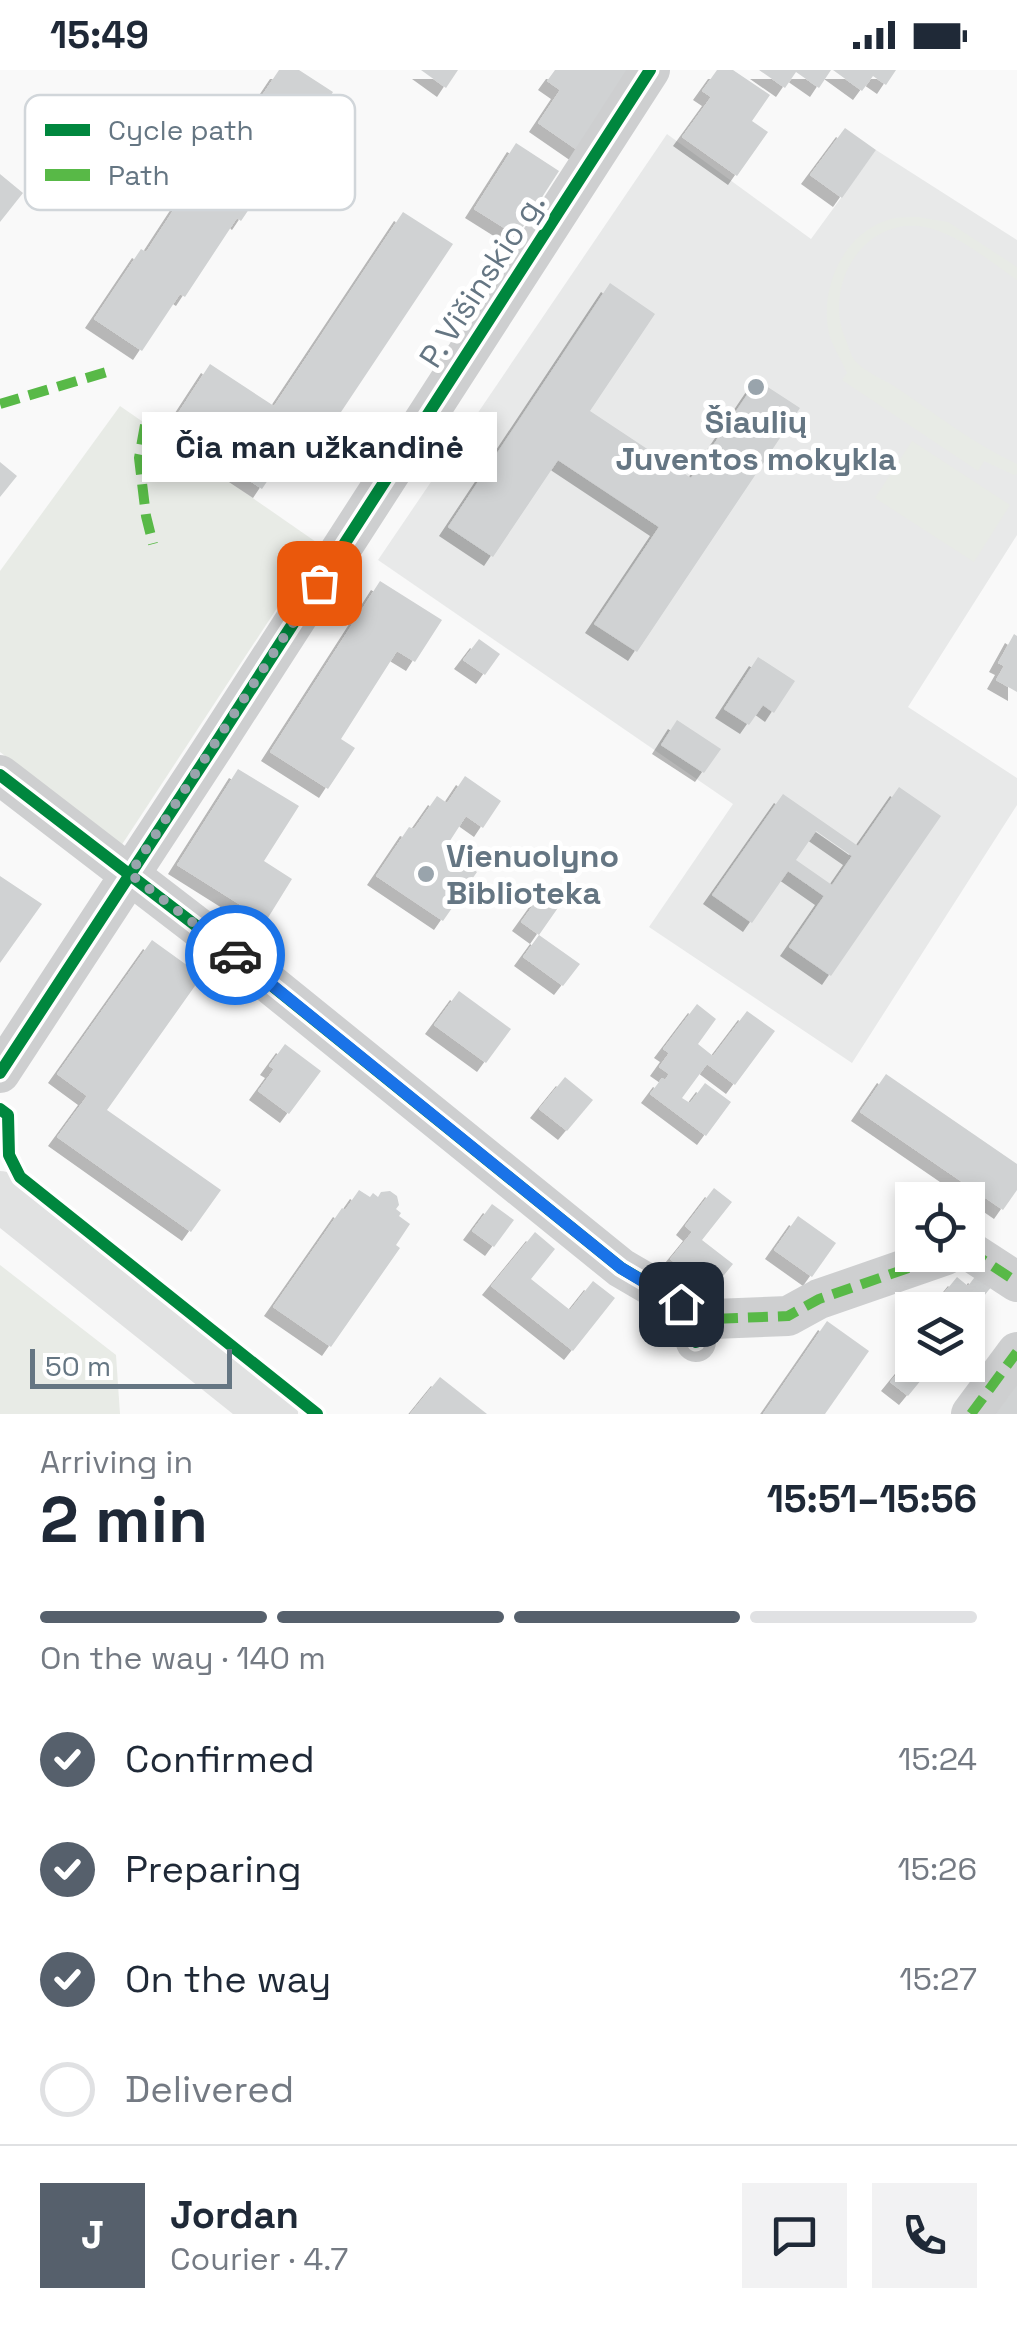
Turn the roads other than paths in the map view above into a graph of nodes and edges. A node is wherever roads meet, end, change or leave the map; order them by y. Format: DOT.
graph roads {
  1 [pos="650,70"];
  2 [pos="0,775"];
  3 [pos="130,874"];
  4 [pos="0,1073"];
  5 [pos="0,1196"];
  6 [pos="0,1240"];
  7 [pos="985,1261"];
  8 [pos="898,1272"];
  9 [pos="1017,1282"];
  10 [pos="1017,1352"];
  11 [pos="222,1414"];
  12 [pos="273,1414"];
  13 [pos="971,1414"];
  1 -- 3 [label="street, P. Višinskio g."];
  2 -- 3 [label="street"];
  3 -- 4 [label="street, P. Višinskio g."];
  3 -- 8 [label="street"];
  5 -- 12 [label="main road"];
  6 -- 11 [label="main road"];
  7 -- 9 [label="street"];
  10 -- 13 [label="street"];
}
